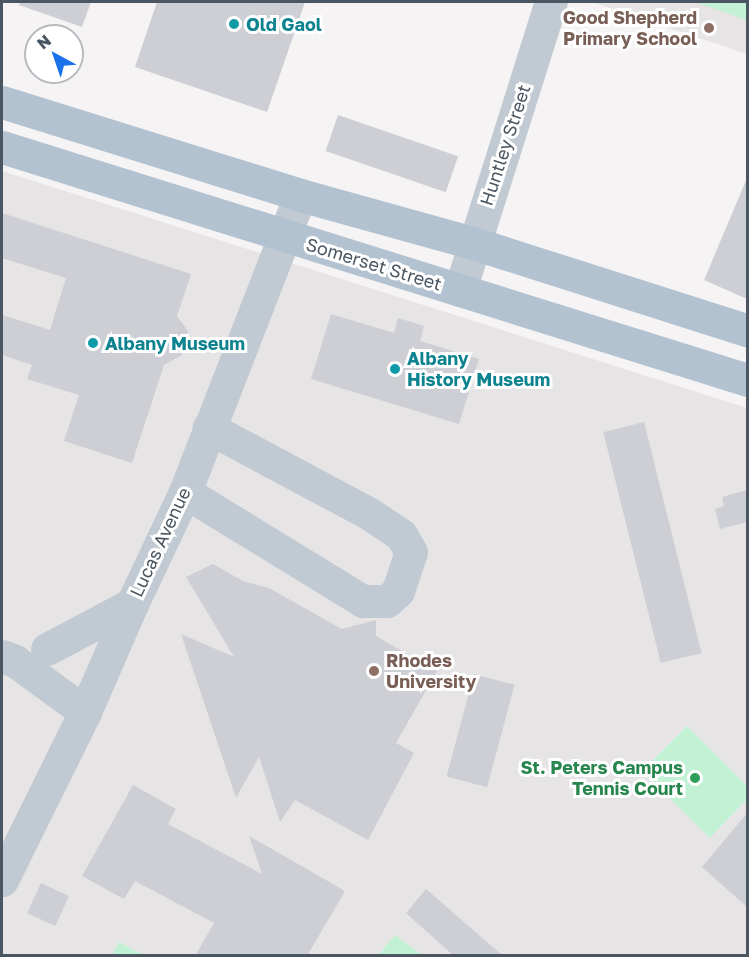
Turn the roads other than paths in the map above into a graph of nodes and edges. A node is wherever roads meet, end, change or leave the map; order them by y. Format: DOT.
graph roads {
  1 [pos="551,2"];
  2 [pos="2,102"];
  3 [pos="2,147"];
  4 [pos="300,195"];
  5 [pos="282,236"];
  6 [pos="473,243"];
  7 [pos="460,290"];
  8 [pos="747,331"];
  9 [pos="747,380"];
  10 [pos="209,428"];
  11 [pos="185,492"];
  12 [pos="132,604"];
  13 [pos="47,649"];
  14 [pos="8,658"];
  15 [pos="105,664"];
  16 [pos="85,712"];
  17 [pos="2,880"];
  1 -- 6 [label="street, Huntley Street"];
  2 -- 4 [label="main road"];
  3 -- 5 [label="main road, Somerset Street"];
  4 -- 5 [label="street, Lucas Avenue"];
  4 -- 6 [label="main road"];
  5 -- 7 [label="main road, Somerset Street"];
  5 -- 10 [label="street, Lucas Avenue"];
  6 -- 7 [label="street, Huntley Street"];
  6 -- 8 [label="main road"];
  7 -- 9 [label="main road, Somerset Street"];
  10 -- 11 [label="street, Lucas Avenue"];
  10 -- 11 [label="street"];
  11 -- 12 [label="street, Lucas Avenue"];
  12 -- 13 [label="street"];
  12 -- 15 [label="street, Lucas Avenue"];
  13 -- 14 [label="street"];
  13 -- 15 [label="street"];
  14 -- 16 [label="street"];
  15 -- 16 [label="street, Lucas Avenue"];
  16 -- 17 [label="street, Lucas Avenue"];
}
